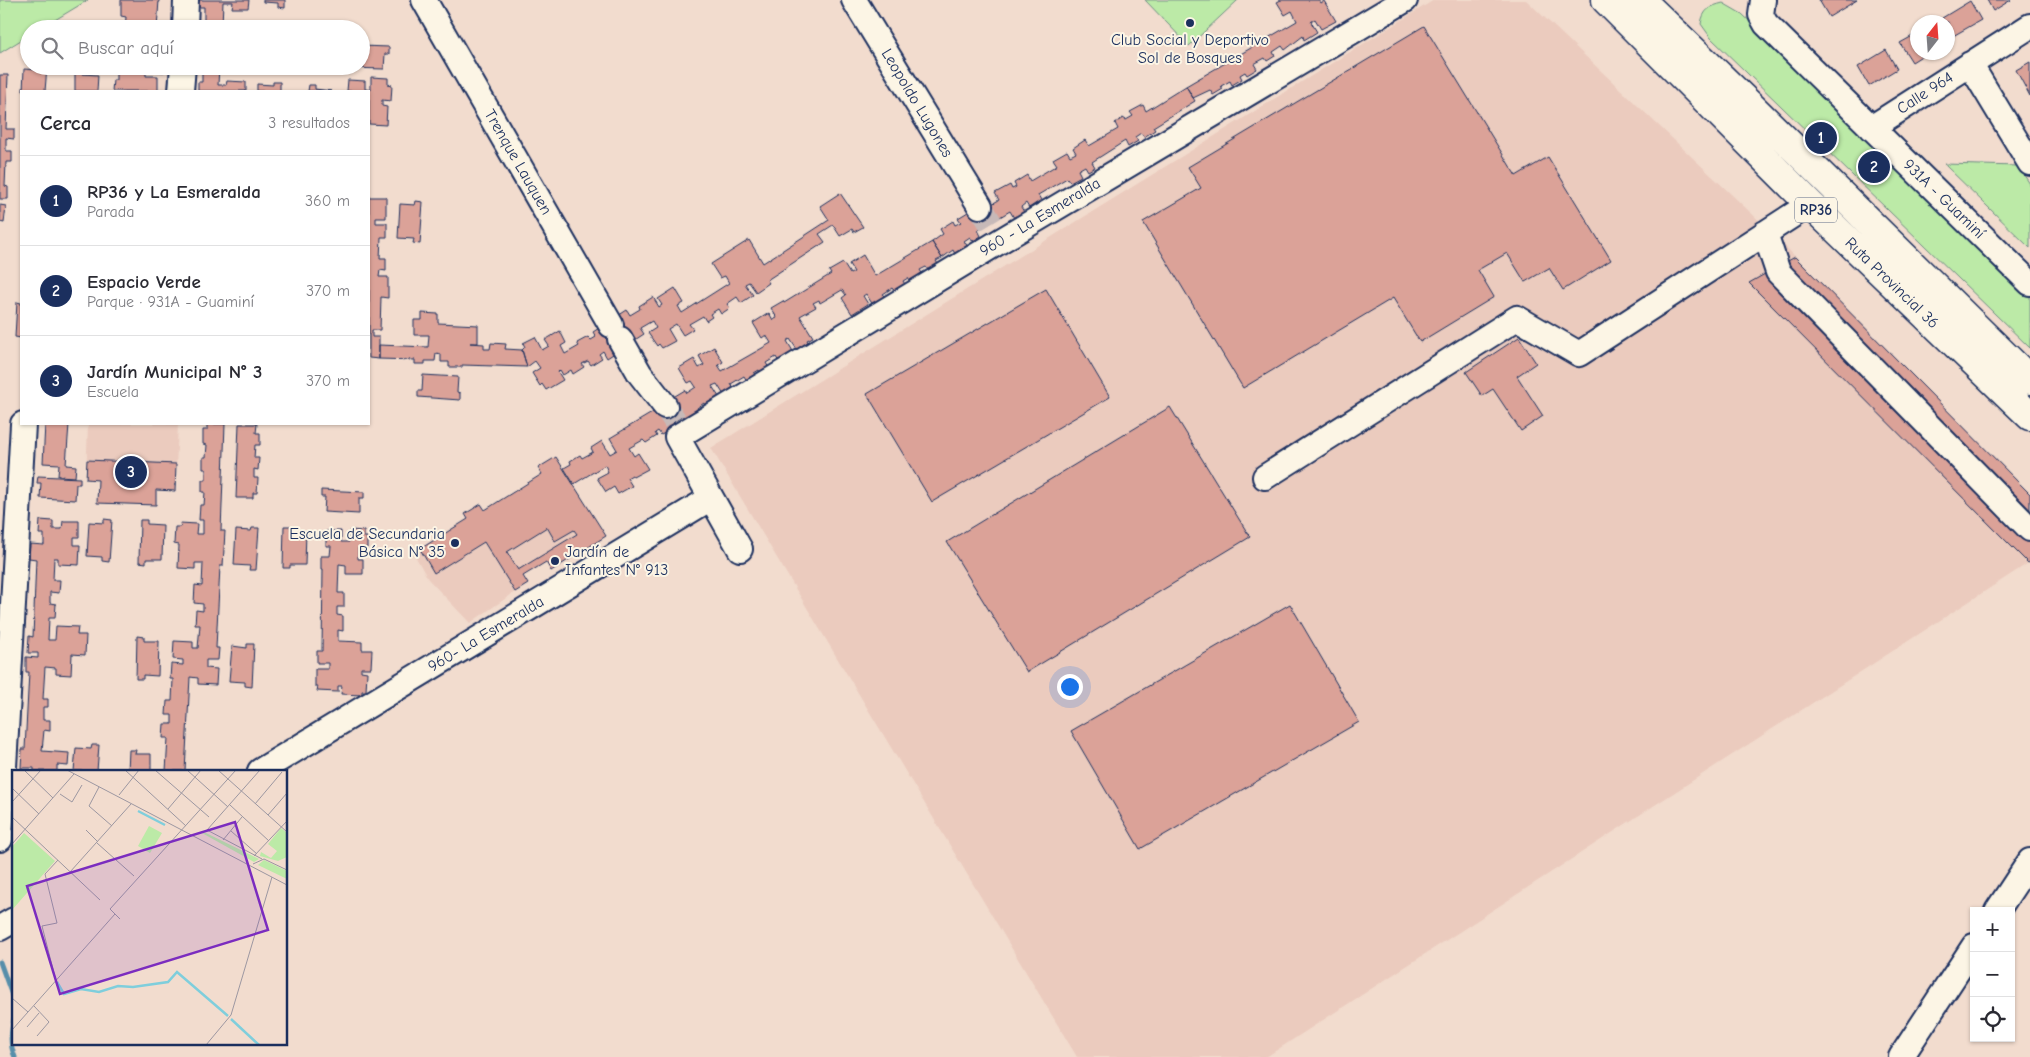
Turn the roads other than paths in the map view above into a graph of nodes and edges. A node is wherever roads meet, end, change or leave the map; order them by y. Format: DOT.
graph roads {
  1 [pos="186,0"];
  2 [pos="424,0"];
  3 [pos="854,0"];
  4 [pos="1405,0"];
  5 [pos="1606,0"];
  6 [pos="1641,0"];
  7 [pos="1762,3"];
  8 [pos="185,20"];
  9 [pos="2030,26"];
  10 [pos="1970,64"];
  11 [pos="183,75"];
  12 [pos="182,90"];
  13 [pos="1871,128"];
  14 [pos="2030,163"];
  15 [pos="1810,204"];
  16 [pos="991,223"];
  17 [pos="1765,233"];
  18 [pos="2030,283"];
  19 [pos="2030,380"];
  20 [pos="2030,416"];
  21 [pos="22,425"];
  22 [pos="675,425"];
  23 [pos="1265,477"];
  24 [pos="711,498"];
  25 [pos="2030,529"];
  26 [pos="740,549"];
  27 [pos="262,770"];
  28 [pos="0,834"];
  29 [pos="0,839"];
  30 [pos="12,849"];
  31 [pos="2030,861"];
  32 [pos="2000,907"];
  33 [pos="12,921"];
  34 [pos="0,928"];
  35 [pos="1970,952"];
  36 [pos="1901,1057"];
  1 -- 8 [label="street"];
  2 -- 22 [label="street, Trenque Lauquen"];
  3 -- 16 [label="street, Leopoldo Lugones"];
  4 -- 16 [label="street, 960 - La Esmeralda"];
  5 -- 15 [label="main road, Ruta Provincial 36 / RP36"];
  6 -- 19 [label="main road, Ruta Provincial 36 / RP36"];
  7 -- 13 [label="street, 931A - Guaminí"];
  9 -- 10 [label="street, Calle 964"];
  10 -- 13 [label="street, Calle 964"];
  10 -- 14 [label="street"];
  11 -- 12 [label="street"];
  13 -- 18 [label="street, 931A - Guaminí"];
  15 -- 17 [label="street"];
  15 -- 20 [label="main road, Ruta Provincial 36 / RP36"];
  16 -- 22 [label="street, 960 - La Esmeralda"];
  17 -- 23 [label="street"];
  17 -- 25 [label="street"];
  21 -- 28 [label="street"];
  22 -- 24 [label="street, Trenque Lauquen"];
  24 -- 26 [label="street, Trenque Lauquen"];
  24 -- 27 [label="street, 960- La Esmeralda"];
  28 -- 29 [label="street"];
  28 -- 30 [label="street"];
  31 -- 32 [label="street"];
  33 -- 34 [label="street"];
  35 -- 36 [label="street"];
}
